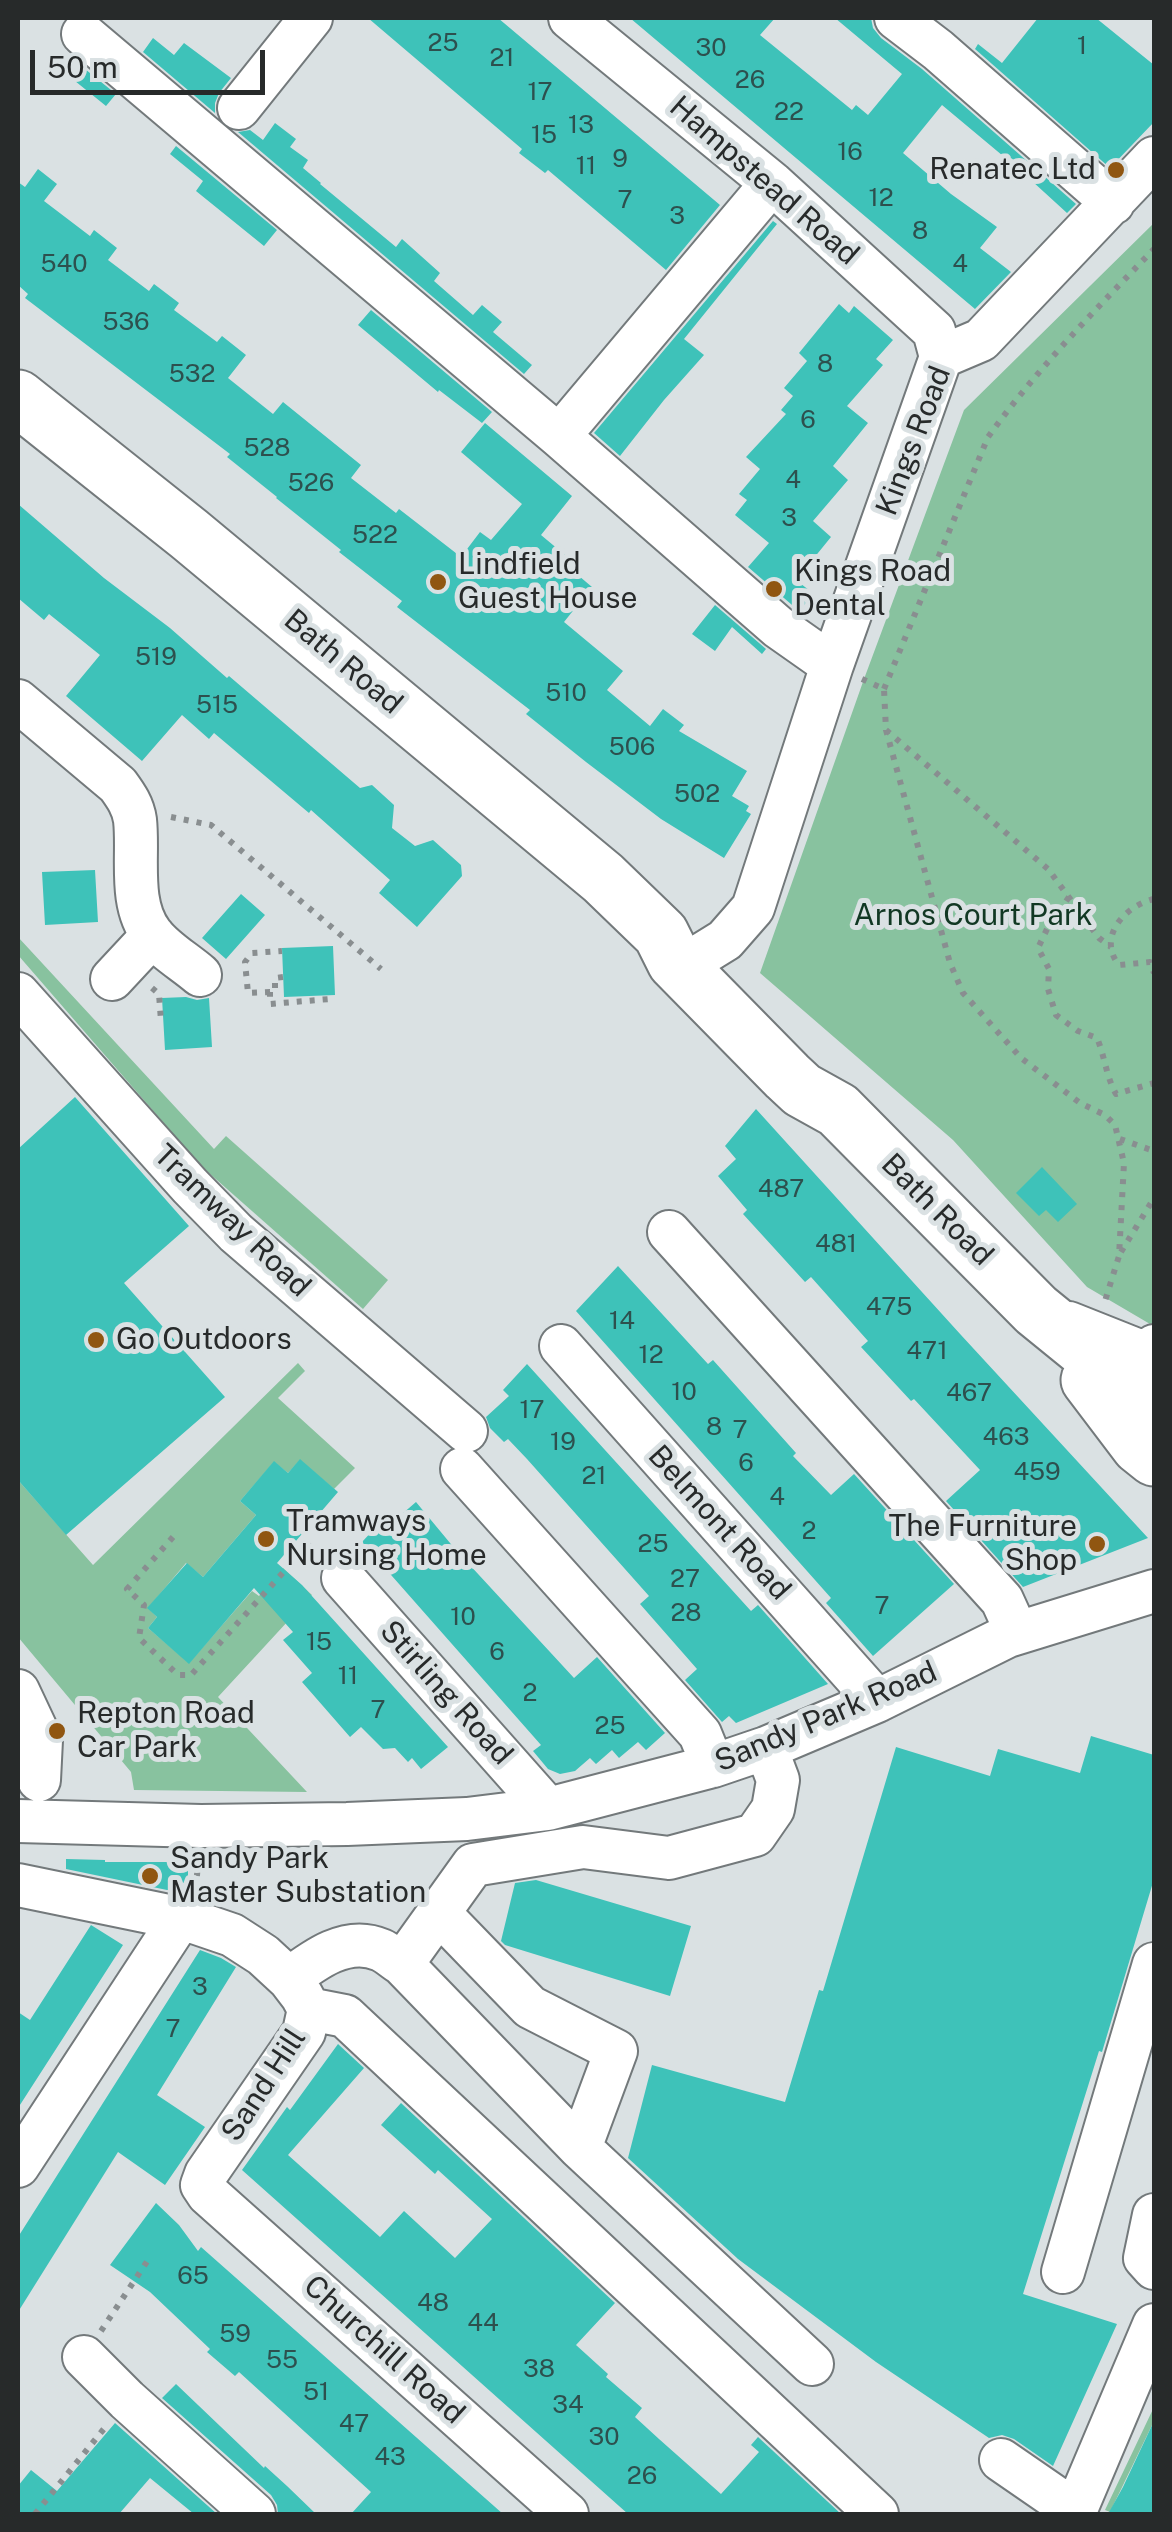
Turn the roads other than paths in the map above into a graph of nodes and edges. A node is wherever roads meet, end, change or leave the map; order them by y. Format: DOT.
graph roads {
  1 [pos="311,18"];
  2 [pos="570,18"];
  3 [pos="896,18"];
  4 [pos="83,34"];
  5 [pos="239,108"];
  6 [pos="1154,158"];
  7 [pos="772,183"];
  8 [pos="1113,202"];
  9 [pos="942,357"];
  10 [pos="18,398"];
  11 [pos="559,436"];
  12 [pos="829,674"];
  13 [pos="18,702"];
  14 [pos="152,935"];
  15 [pos="668,949"];
  16 [pos="200,975"];
  17 [pos="112,979"];
  18 [pos="18,994"];
  19 [pos="838,1110"];
  20 [pos="669,1232"];
  21 [pos="1036,1310"];
  22 [pos="561,1346"];
  23 [pos="1154,1346"];
  24 [pos="1154,1406"];
  25 [pos="1154,1458"];
  26 [pos="343,1578"];
  27 [pos="1152,1588"];
  28 [pos="1016,1633"];
  29 [pos="18,1690"];
  30 [pos="877,1700"];
  31 [pos="766,1748"];
  32 [pos="713,1766"];
  33 [pos="39,1780"];
  34 [pos="548,1808"];
  35 [pos="18,1821"];
  36 [pos="18,1884"];
  37 [pos="187,1906"];
  38 [pos="439,1914"];
  39 [pos="402,1964"];
  40 [pos="1154,1964"];
  41 [pos="299,1994"];
  42 [pos="1148,2026"];
  43 [pos="580,2148"];
  44 [pos="18,2166"];
  45 [pos="202,2185"];
  46 [pos="1154,2215"];
  47 [pos="1154,2268"];
  48 [pos="1063,2272"];
  49 [pos="1154,2325"];
  50 [pos="84,2357"];
  51 [pos="812,2364"];
  52 [pos="1000,2460"];
  53 [pos="1074,2513"];
  54 [pos="254,2514"];
  55 [pos="567,2514"];
  56 [pos="877,2514"];
  1 -- 5 [label="street"];
  2 -- 7 [label="street, Hampstead Road"];
  3 -- 8 [label="street"];
  4 -- 11 [label="street"];
  6 -- 8 [label="street, Kings Road"];
  7 -- 9 [label="street, Hampstead Road"];
  7 -- 11 [label="street"];
  8 -- 9 [label="street, Kings Road"];
  9 -- 12 [label="street, Kings Road"];
  10 -- 15 [label="highway, Bath Road"];
  11 -- 12 [label="street"];
  12 -- 15 [label="street, Kings Road"];
  13 -- 14 [label="street"];
  14 -- 16 [label="street"];
  14 -- 17 [label="street"];
  15 -- 19 [label="highway, Bath Road"];
  15 -- 19 [label="highway, Bath Road"];
  18 -- 32 [label="street, Tramway Road"];
  19 -- 21 [label="highway, Bath Road"];
  20 -- 28 [label="street"];
  21 -- 23 [label="street"];
  21 -- 24 [label="highway, Bath Road"];
  21 -- 25 [label="highway, Bath Road"];
  22 -- 30 [label="street, Belmont Road"];
  26 -- 34 [label="street, Stirling Road"];
  27 -- 28 [label="street, Sandy Park Road"];
  28 -- 30 [label="street, Sandy Park Road"];
  29 -- 33 [label="street"];
  30 -- 31 [label="street, Sandy Park Road"];
  31 -- 32 [label="street, Sandy Park Road"];
  31 -- 38 [label="street"];
  32 -- 34 [label="street, Sandy Park Road"];
  34 -- 35 [label="street, Sandy Park Road"];
  36 -- 37 [label="street, Sand Hill"];
  37 -- 41 [label="street, Sand Hill"];
  37 -- 44 [label="street"];
  38 -- 39 [label="street"];
  38 -- 43 [label="street"];
  39 -- 41 [label="street"];
  39 -- 43 [label="street"];
  40 -- 42 [label="street"];
  41 -- 45 [label="street, Sand Hill"];
  41 -- 56 [label="street"];
  42 -- 48 [label="street"];
  43 -- 51 [label="street"];
  45 -- 55 [label="street, Churchill Road"];
  46 -- 47 [label="street"];
  49 -- 53 [label="street"];
  50 -- 54 [label="street"];
  52 -- 53 [label="street"];
}
